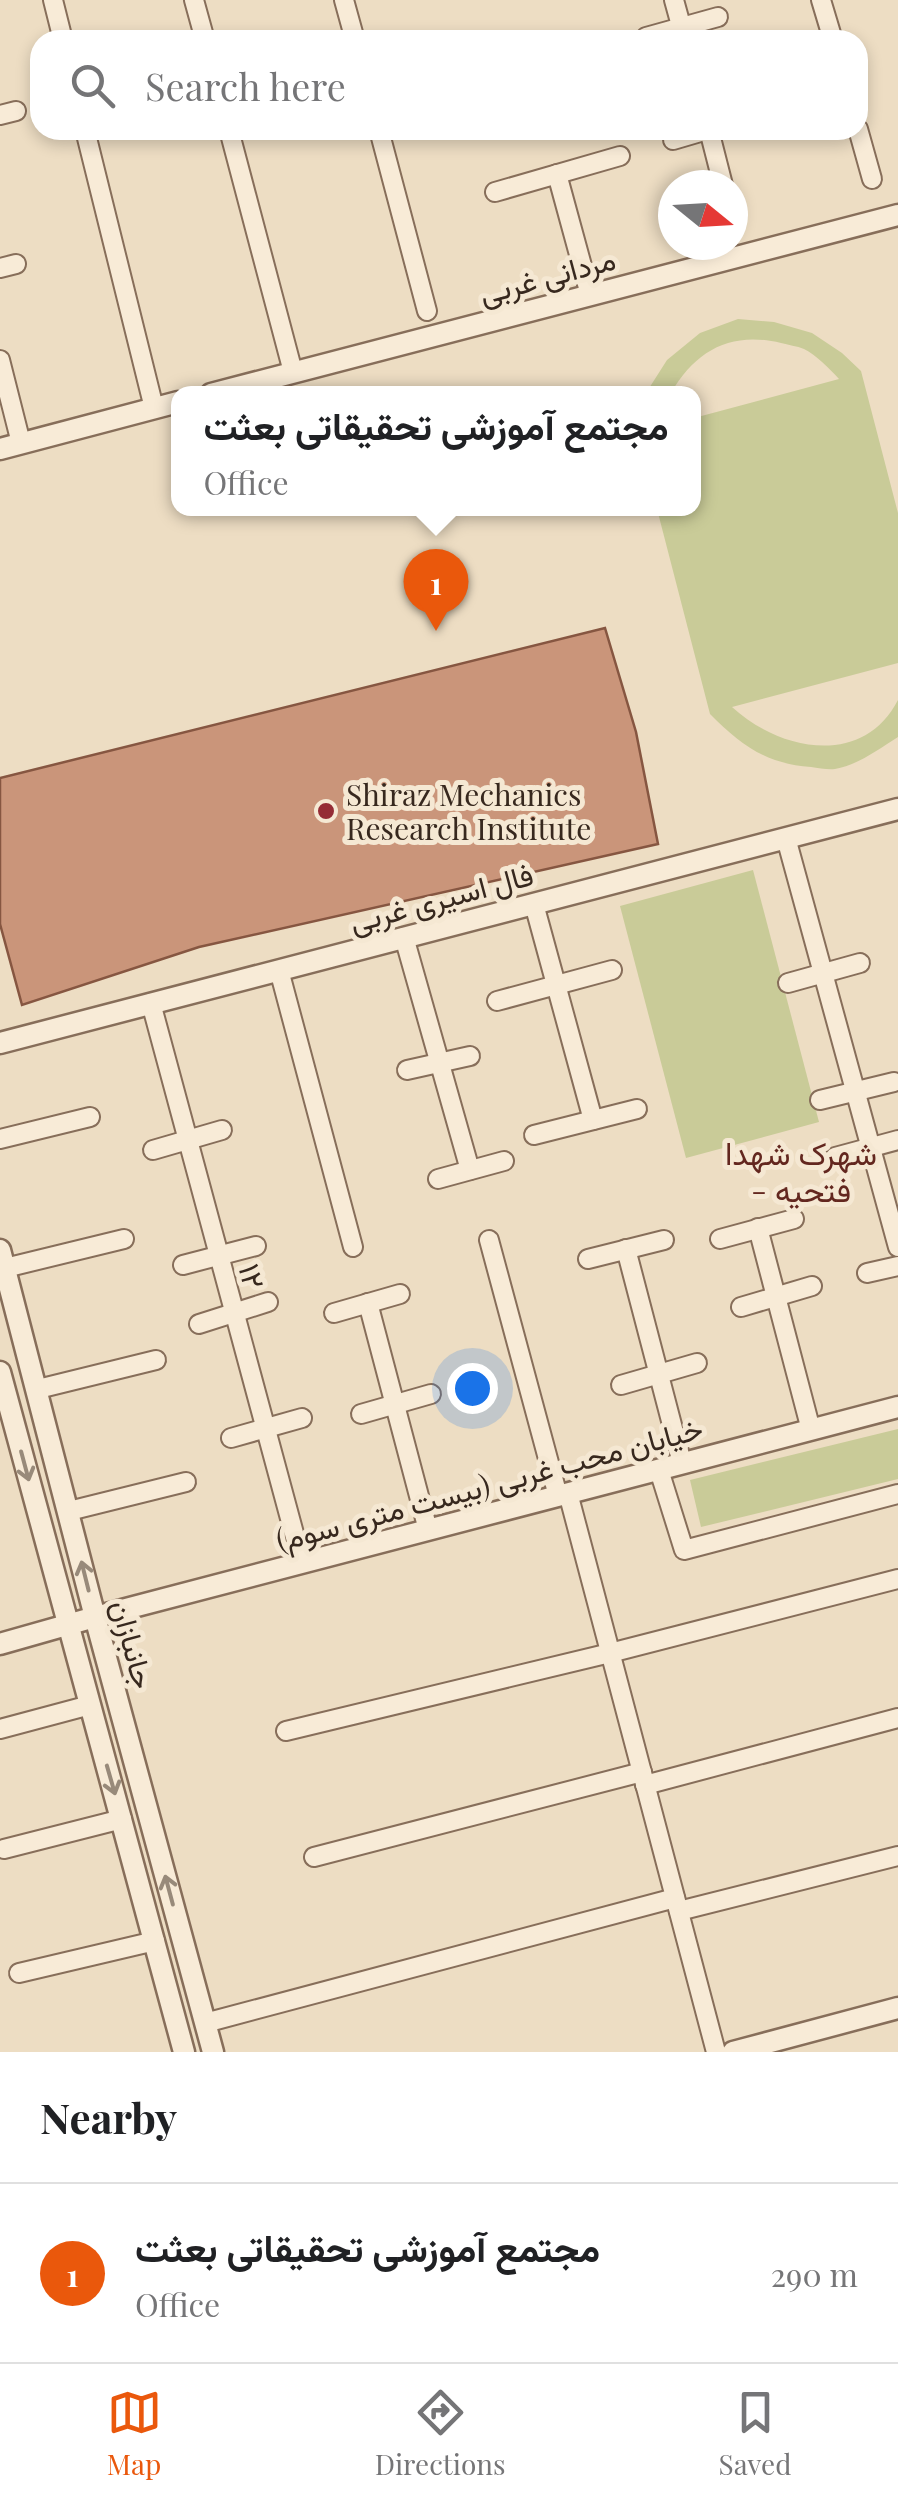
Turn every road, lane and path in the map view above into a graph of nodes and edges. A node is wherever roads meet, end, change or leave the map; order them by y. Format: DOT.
graph roads {
  1 [pos="53,0"];
  2 [pos="194,0"];
  3 [pos="344,0"];
  4 [pos="674,0"];
  5 [pos="821,0"];
  6 [pos="718,17"];
  7 [pos="60,30"];
  8 [pos="202,30"];
  9 [pos="352,30"];
  10 [pos="682,30"];
  11 [pos="691,30"];
  12 [pos="830,30"];
  13 [pos="87,140"];
  14 [pos="232,140"];
  15 [pos="382,140"];
  16 [pos="711,140"];
  17 [pos="861,140"];
  18 [pos="620,156"];
  19 [pos="719,170"];
  20 [pos="557,174"];
  21 [pos="872,179"];
  22 [pos="494,192"];
  23 [pos="898,215"];
  24 [pos="590,295"];
  25 [pos="428,311"];
  26 [pos="0,360"];
  27 [pos="292,372"];
  28 [pos="240,386"];
  29 [pos="171,404"];
  30 [pos="154,408"];
  31 [pos="21,443"];
  32 [pos="0,448"];
  33 [pos="898,808"];
  34 [pos="786,838"];
  35 [pos="534,904"];
  36 [pos="404,937"];
  37 [pos="860,963"];
  38 [pos="279,970"];
  39 [pos="612,970"];
  40 [pos="823,974"];
  41 [pos="788,984"];
  42 [pos="556,985"];
  43 [pos="497,1001"];
  44 [pos="151,1003"];
  45 [pos="0,1043"];
  46 [pos="470,1056"];
  47 [pos="440,1063"];
  48 [pos="407,1070"];
  49 [pos="894,1082"];
  50 [pos="855,1091"];
  51 [pos="820,1100"];
  52 [pos="637,1109"];
  53 [pos="90,1117"];
  54 [pos="593,1120"];
  55 [pos="222,1130"];
  56 [pos="534,1135"];
  57 [pos="0,1139"];
  58 [pos="188,1140"];
  59 [pos="898,1140"];
  60 [pos="870,1147"];
  61 [pos="153,1150"];
  62 [pos="835,1157"];
  63 [pos="504,1160"];
  64 [pos="470,1170"];
  65 [pos="438,1179"];
  66 [pos="794,1220"];
  67 [pos="758,1228"];
  68 [pos="720,1239"];
  69 [pos="124,1240"];
  70 [pos="489,1240"];
  71 [pos="664,1240"];
  72 [pos="256,1246"];
  73 [pos="353,1247"];
  74 [pos="898,1247"];
  75 [pos="626,1249"];
  76 [pos="219,1256"];
  77 [pos="2,1259"];
  78 [pos="588,1259"];
  79 [pos="183,1265"];
  80 [pos="898,1266"];
  81 [pos="867,1273"];
  82 [pos="812,1286"];
  83 [pos="400,1294"];
  84 [pos="776,1297"];
  85 [pos="268,1302"];
  86 [pos="368,1304"];
  87 [pos="741,1307"];
  88 [pos="234,1313"];
  89 [pos="334,1313"];
  90 [pos="200,1324"];
  91 [pos="156,1360"];
  92 [pos="697,1364"];
  93 [pos="0,1372"];
  94 [pos="658,1374"];
  95 [pos="621,1385"];
  96 [pos="38,1389"];
  97 [pos="430,1394"];
  98 [pos="395,1404"];
  99 [pos="898,1407"];
  100 [pos="361,1414"];
  101 [pos="302,1418"];
  102 [pos="265,1428"];
  103 [pos="810,1430"];
  104 [pos="231,1438"];
  105 [pos="682,1464"];
  106 [pos="658,1470"];
  107 [pos="186,1482"];
  108 [pos="898,1494"];
  109 [pos="563,1495"];
  110 [pos="69,1511"];
  111 [pos="428,1530"];
  112 [pos="302,1563"];
  113 [pos="898,1578"];
  114 [pos="95,1617"];
  115 [pos="68,1626"];
  116 [pos="0,1644"];
  117 [pos="610,1653"];
  118 [pos="90,1705"];
  119 [pos="898,1718"];
  120 [pos="0,1729"];
  121 [pos="286,1731"];
  122 [pos="644,1778"];
  123 [pos="122,1819"];
  124 [pos="4,1849"];
  125 [pos="898,1856"];
  126 [pos="314,1857"];
  127 [pos="677,1905"];
  128 [pos="180,1934"];
  129 [pos="155,1941"];
  130 [pos="19,1974"];
  131 [pos="898,2008"];
  132 [pos="205,2024"];
  133 [pos="184,2052"];
  134 [pos="213,2052"];
  135 [pos="716,2052"];
  136 [pos="733,2052"];
  1 -- 7 [label="street"];
  2 -- 8 [label="street"];
  3 -- 9 [label="street"];
  4 -- 10 [label="street"];
  5 -- 12 [label="street"];
  6 -- 11 [label="street"];
  13 -- 30 [label="street"];
  14 -- 27 [label="street"];
  15 -- 25 [label="street"];
  16 -- 19 [label="street"];
  17 -- 21 [label="street"];
  18 -- 20 [label="street"];
  20 -- 22 [label="street"];
  20 -- 24 [label="street"];
  23 -- 24 [label="street, مردانی غربی"];
  24 -- 27 [label="street, مردانی غربی"];
  26 -- 31 [label="street"];
  27 -- 28 [label="street, مردانی غربی"];
  29 -- 30 [label="street"];
  30 -- 31 [label="street"];
  31 -- 32 [label="street"];
  33 -- 34 [label="street, فال اسیری غربی"];
  34 -- 35 [label="street, فال اسیری غربی"];
  34 -- 40 [label="street"];
  35 -- 36 [label="street, فال اسیری غربی"];
  35 -- 42 [label="street"];
  36 -- 38 [label="street, فال اسیری غربی"];
  36 -- 47 [label="street"];
  37 -- 40 [label="street"];
  38 -- 44 [label="street, فال اسیری غربی"];
  38 -- 73 [label="street"];
  39 -- 42 [label="street"];
  40 -- 41 [label="street"];
  40 -- 50 [label="street"];
  42 -- 43 [label="street"];
  42 -- 54 [label="street"];
  44 -- 45 [label="street, فال اسیری غربی"];
  44 -- 58 [label="street, ۱۲"];
  46 -- 47 [label="street"];
  47 -- 48 [label="street"];
  47 -- 64 [label="street"];
  49 -- 50 [label="street"];
  50 -- 51 [label="street"];
  50 -- 60 [label="street"];
  52 -- 54 [label="street"];
  53 -- 57 [label="street"];
  54 -- 56 [label="street"];
  55 -- 58 [label="street"];
  58 -- 61 [label="street"];
  58 -- 76 [label="street, ۱۲"];
  59 -- 60 [label="street"];
  60 -- 62 [label="street"];
  60 -- 74 [label="street"];
  63 -- 64 [label="street"];
  64 -- 65 [label="street"];
  66 -- 67 [label="street"];
  67 -- 68 [label="street"];
  67 -- 84 [label="street"];
  69 -- 77 [label="street"];
  70 -- 109 [label="street"];
  71 -- 75 [label="street"];
  72 -- 76 [label="street"];
  75 -- 78 [label="street"];
  75 -- 94 [label="street"];
  76 -- 79 [label="street"];
  76 -- 88 [label="street, ۱۲"];
  77 -- 96 [label="street, جانبازان"];
  80 -- 81 [label="street"];
  82 -- 84 [label="street"];
  83 -- 86 [label="street"];
  84 -- 87 [label="street"];
  84 -- 103 [label="street"];
  85 -- 88 [label="street"];
  86 -- 89 [label="street"];
  86 -- 98 [label="street"];
  88 -- 90 [label="street"];
  88 -- 102 [label="street, ۱۲"];
  91 -- 96 [label="street"];
  92 -- 94 [label="street"];
  93 -- 115 [label="street, جانبازان, one-way"];
  94 -- 95 [label="street"];
  94 -- 105 [label="street"];
  96 -- 110 [label="street, جانبازان"];
  97 -- 98 [label="street"];
  98 -- 100 [label="street"];
  98 -- 111 [label="street"];
  99 -- 103 [label="street, خیابان محب غربی (بیست متری سوم)"];
  101 -- 102 [label="street"];
  102 -- 104 [label="street"];
  102 -- 112 [label="street, ۱۲"];
  103 -- 105 [label="street, خیابان محب غربی (بیست متری سوم)"];
  105 -- 106 [label="street, خیابان محب غربی (بیست متری سوم)"];
  106 -- 108 [label="street"];
  106 -- 109 [label="street, خیابان محب غربی (بیست متری سوم)"];
  107 -- 110 [label="street"];
  109 -- 111 [label="street, خیابان محب غربی (بیست متری سوم)"];
  109 -- 117 [label="street"];
  114 -- 110 [label="street, جانبازان, one-way"];
  111 -- 112 [label="street, خیابان محب غربی (بیست متری سوم)"];
  112 -- 114 [label="street, خیابان محب غربی (بیست متری سوم)"];
  113 -- 117 [label="street"];
  114 -- 115 [label="street, خیابان محب غربی (بیست متری سوم)"];
  128 -- 114 [label="street, جانبازان, one-way"];
  115 -- 116 [label="street, خیابان محب غربی (بیست متری سوم)"];
  115 -- 118 [label="street, جانبازان"];
  117 -- 121 [label="street"];
  117 -- 122 [label="street"];
  118 -- 120 [label="street"];
  118 -- 123 [label="street, جانبازان, one-way"];
  119 -- 122 [label="street"];
  122 -- 126 [label="street"];
  122 -- 127 [label="street"];
  123 -- 124 [label="street"];
  123 -- 129 [label="street, جانبازان"];
  125 -- 127 [label="street"];
  127 -- 132 [label="street"];
  127 -- 135 [label="street"];
  128 -- 129 [label="street"];
  128 -- 132 [label="street, جانبازان"];
  129 -- 130 [label="street"];
  129 -- 133 [label="street, جانبازان"];
  131 -- 136 [label="street"];
  132 -- 134 [label="street, جانبازان"];
}
